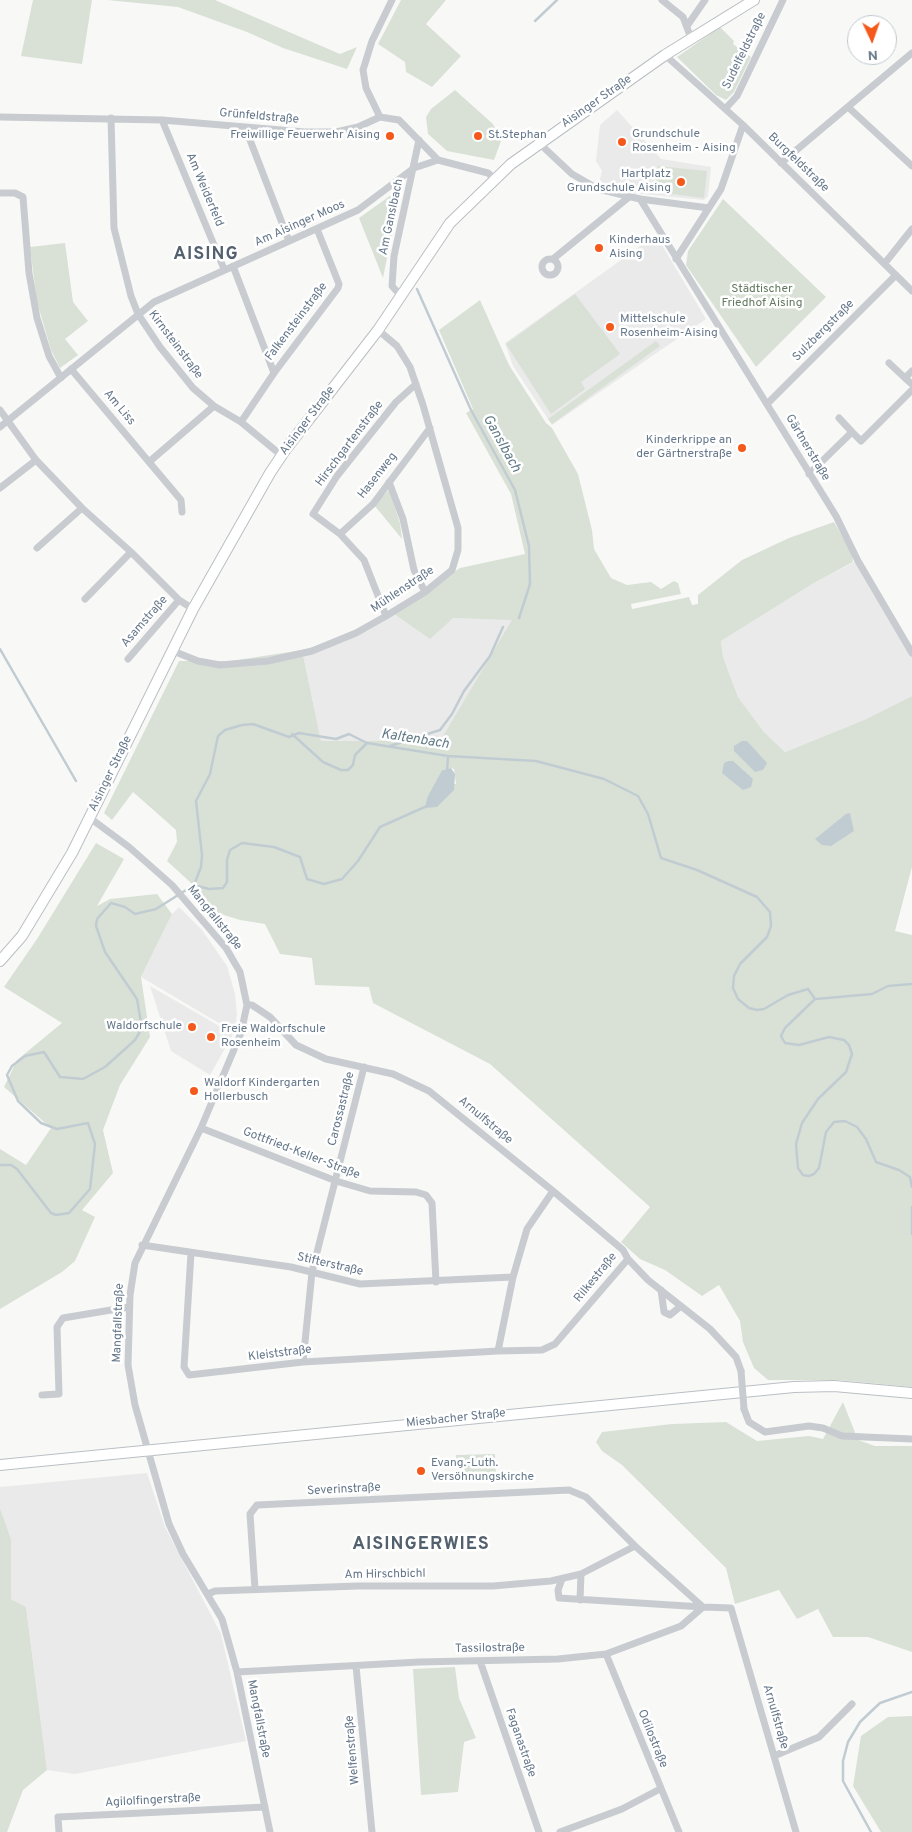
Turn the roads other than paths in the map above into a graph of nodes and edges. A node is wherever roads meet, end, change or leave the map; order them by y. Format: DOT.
graph roads {
  1 [pos="392,0"];
  2 [pos="662,0"];
  3 [pos="705,0"];
  4 [pos="754,0"];
  5 [pos="783,0"];
  6 [pos="687,26"];
  7 [pos="691,38"];
  8 [pos="912,53"];
  9 [pos="665,55"];
  10 [pos="848,108"];
  11 [pos="725,109"];
  12 [pos="0,117"];
  13 [pos="380,117"];
  14 [pos="111,118"];
  15 [pos="162,120"];
  16 [pos="743,124"];
  17 [pos="245,127"];
  18 [pos="419,140"];
  19 [pos="540,144"];
  20 [pos="438,160"];
  21 [pos="781,163"];
  22 [pos="912,166"];
  23 [pos="414,168"];
  24 [pos="494,178"];
  25 [pos="0,193"];
  26 [pos="629,197"];
  27 [pos="640,199"];
  28 [pos="709,208"];
  29 [pos="317,229"];
  30 [pos="912,229"];
  31 [pos="289,241"];
  32 [pos="676,258"];
  33 [pos="552,259"];
  34 [pos="885,262"];
  35 [pos="233,266"];
  36 [pos="224,270"];
  37 [pos="896,275"];
  38 [pos="912,291"];
  39 [pos="401,296"];
  40 [pos="138,314"];
  41 [pos="378,330"];
  42 [pos="889,363"];
  43 [pos="71,369"];
  44 [pos="912,371"];
  45 [pos="274,373"];
  46 [pos="60,378"];
  47 [pos="905,378"];
  48 [pos="416,384"];
  49 [pos="912,384"];
  50 [pos="912,390"];
  51 [pos="768,403"];
  52 [pos="214,406"];
  53 [pos="0,410"];
  54 [pos="838,418"];
  55 [pos="7,421"];
  56 [pos="241,422"];
  57 [pos="0,427"];
  58 [pos="430,428"];
  59 [pos="852,432"];
  60 [pos="281,455"];
  61 [pos="36,460"];
  62 [pos="149,462"];
  63 [pos="809,474"];
  64 [pos="389,482"];
  65 [pos="0,488"];
  66 [pos="82,508"];
  67 [pos="182,512"];
  68 [pos="340,534"];
  69 [pos="37,548"];
  70 [pos="131,552"];
  71 [pos="424,592"];
  72 [pos="85,599"];
  73 [pos="179,600"];
  74 [pos="193,610"];
  75 [pos="386,616"];
  76 [pos="173,651"];
  77 [pos="912,653"];
  78 [pos="128,659"];
  79 [pos="90,818"];
  80 [pos="0,961"];
  81 [pos="247,1005"];
  82 [pos="364,1067"];
  83 [pos="201,1128"];
  84 [pos="336,1181"];
  85 [pos="553,1191"];
  86 [pos="142,1245"];
  87 [pos="191,1253"];
  88 [pos="628,1259"];
  89 [pos="312,1272"];
  90 [pos="513,1278"];
  91 [pos="436,1282"];
  92 [pos="661,1290"];
  93 [pos="681,1306"];
  94 [pos="129,1307"];
  95 [pos="498,1351"];
  96 [pos="303,1362"];
  97 [pos="912,1393"];
  98 [pos="42,1395"];
  99 [pos="912,1439"];
  100 [pos="147,1450"];
  101 [pos="0,1465"];
  102 [pos="635,1546"];
  103 [pos="581,1574"];
  104 [pos="562,1579"];
  105 [pos="255,1590"];
  106 [pos="208,1594"];
  107 [pos="580,1600"];
  108 [pos="703,1607"];
  109 [pos="606,1654"];
  110 [pos="480,1661"];
  111 [pos="356,1666"];
  112 [pos="237,1672"];
  113 [pos="852,1704"];
  114 [pos="774,1756"];
  115 [pos="660,1789"];
  116 [pos="264,1806"];
  117 [pos="59,1832"];
  118 [pos="270,1832"];
  119 [pos="372,1832"];
  120 [pos="539,1832"];
  121 [pos="560,1832"];
  122 [pos="679,1832"];
  123 [pos="796,1832"];
  1 -- 13 [label="street"];
  2 -- 6 [label="street"];
  3 -- 6 [label="street"];
  4 -- 7 [label="main road, Aisinger Straße"];
  5 -- 11 [label="street, Sudelfeldstraße"];
  6 -- 7 [label="street"];
  7 -- 9 [label="main road, Aisinger Straße"];
  8 -- 10 [label="street"];
  9 -- 11 [label="street, Burgfeldstraße"];
  9 -- 19 [label="main road, Aisinger Straße"];
  10 -- 21 [label="street"];
  10 -- 22 [label="street"];
  11 -- 16 [label="street, Burgfeldstraße"];
  12 -- 14 [label="street, Grünfeldstraße"];
  13 -- 17 [label="street, Grünfeldstraße"];
  13 -- 18 [label="street"];
  14 -- 15 [label="street, Grünfeldstraße"];
  14 -- 40 [label="street, Kirnsteinstraße"];
  15 -- 17 [label="street, Grünfeldstraße"];
  15 -- 36 [label="street, Am Weiderfeld"];
  16 -- 21 [label="street, Burgfeldstraße"];
  16 -- 28 [label="street"];
  17 -- 31 [label="street"];
  18 -- 20 [label="street"];
  18 -- 23 [label="street, Am Ganslbach"];
  19 -- 24 [label="main road, Aisinger Straße"];
  19 -- 26 [label="street"];
  20 -- 23 [label="street, Am Aisinger Moos"];
  20 -- 24 [label="street"];
  21 -- 34 [label="street, Burgfeldstraße"];
  23 -- 29 [label="street, Am Aisinger Moos"];
  23 -- 39 [label="street, Am Ganslbach"];
  24 -- 39 [label="main road, Aisinger Straße"];
  25 -- 46 [label="street"];
  26 -- 27 [label="street"];
  26 -- 33 [label="street"];
  27 -- 28 [label="street"];
  27 -- 32 [label="street, Gärtnerstraße"];
  28 -- 32 [label="street"];
  29 -- 31 [label="street, Am Aisinger Moos"];
  29 -- 45 [label="street, Falkensteinstraße"];
  30 -- 34 [label="street"];
  31 -- 35 [label="street, Am Aisinger Moos"];
  32 -- 51 [label="street, Gärtnerstraße"];
  34 -- 37 [label="street, Burgfeldstraße"];
  35 -- 36 [label="street, Am Aisinger Moos"];
  35 -- 45 [label="street"];
  36 -- 40 [label="street, Am Aisinger Moos"];
  37 -- 38 [label="street, Burgfeldstraße"];
  37 -- 51 [label="street, Sulzbergstraße"];
  39 -- 41 [label="main road, Aisinger Straße"];
  40 -- 43 [label="street, Am Aisinger Moos"];
  40 -- 52 [label="street, Kirnsteinstraße"];
  41 -- 48 [label="street, Mühlenstraße"];
  41 -- 60 [label="main road, Aisinger Straße"];
  42 -- 47 [label="street"];
  43 -- 46 [label="street, Am Aisinger Moos"];
  43 -- 62 [label="street, Am Liss"];
  44 -- 47 [label="street"];
  45 -- 56 [label="street, Falkensteinstraße"];
  46 -- 55 [label="street, Am Aisinger Moos"];
  47 -- 49 [label="street"];
  48 -- 58 [label="street, Mühlenstraße"];
  48 -- 68 [label="street, Hirschgartenstraße"];
  50 -- 59 [label="street"];
  51 -- 63 [label="street, Gärtnerstraße"];
  52 -- 56 [label="street, Kirnsteinstraße"];
  52 -- 62 [label="street"];
  53 -- 55 [label="street, Asamstraße"];
  54 -- 59 [label="street"];
  55 -- 57 [label="street, Am Aisinger Moos"];
  55 -- 61 [label="street, Asamstraße"];
  56 -- 60 [label="street, Kirnsteinstraße"];
  58 -- 64 [label="street, Hasenweg"];
  58 -- 71 [label="street, Mühlenstraße"];
  59 -- 63 [label="street"];
  60 -- 74 [label="main road, Aisinger Straße"];
  61 -- 65 [label="street"];
  61 -- 66 [label="street, Asamstraße"];
  62 -- 67 [label="street, Am Liss"];
  63 -- 77 [label="street, Gärtnerstraße"];
  64 -- 68 [label="street, Hasenweg"];
  64 -- 71 [label="street"];
  66 -- 69 [label="street"];
  66 -- 70 [label="street, Asamstraße"];
  68 -- 75 [label="street, Hirschgartenstraße"];
  70 -- 72 [label="street"];
  70 -- 73 [label="street, Asamstraße"];
  71 -- 75 [label="street, Mühlenstraße"];
  73 -- 74 [label="street, Asamstraße"];
  73 -- 78 [label="street, Asamstraße"];
  74 -- 76 [label="main road, Aisinger Straße"];
  75 -- 76 [label="street, Mühlenstraße"];
  76 -- 79 [label="main road, Aisinger Straße"];
  79 -- 80 [label="main road, Aisinger Straße"];
  79 -- 81 [label="street, Mangfallstraße"];
  81 -- 82 [label="street, Arnulfstraße"];
  81 -- 83 [label="street, Mangfallstraße"];
  82 -- 84 [label="street, Carossastraße"];
  82 -- 85 [label="street, Arnulfstraße"];
  83 -- 84 [label="street, Gottfried-Keller-Straße"];
  83 -- 86 [label="street, Mangfallstraße"];
  84 -- 89 [label="street, Carossastraße"];
  84 -- 91 [label="street, Gottfried-Keller-Straße"];
  85 -- 88 [label="street, Rilkestraße"];
  85 -- 90 [label="street"];
  86 -- 87 [label="street, Stifterstraße"];
  86 -- 94 [label="street, Mangfallstraße"];
  87 -- 89 [label="street, Stifterstraße"];
  87 -- 96 [label="street, Kleiststraße"];
  88 -- 92 [label="street"];
  88 -- 95 [label="street, Rilkestraße"];
  89 -- 91 [label="street, Stifterstraße"];
  89 -- 96 [label="street, Carossastraße"];
  90 -- 91 [label="street, Stifterstraße"];
  90 -- 95 [label="street"];
  92 -- 93 [label="street"];
  92 -- 93 [label="street"];
  93 -- 99 [label="street, bridge"];
  94 -- 98 [label="street"];
  94 -- 100 [label="street, Mangfallstraße"];
  95 -- 96 [label="street, Kleiststraße"];
  97 -- 100 [label="main road, Miesbacher Straße"];
  100 -- 101 [label="main road, Miesbacher Straße"];
  100 -- 106 [label="street, Mangfallstraße"];
  102 -- 103 [label="street, Am Hirschbichl"];
  102 -- 105 [label="street, Severinstraße"];
  102 -- 108 [label="street"];
  103 -- 104 [label="street, Am Hirschbichl"];
  103 -- 107 [label="street"];
  104 -- 105 [label="street, Am Hirschbichl"];
  104 -- 107 [label="street"];
  105 -- 106 [label="street, Am Hirschbichl"];
  106 -- 112 [label="street, Mangfallstraße"];
  107 -- 108 [label="street"];
  108 -- 109 [label="street, Tassilostraße"];
  108 -- 114 [label="street, Arnulfstraße"];
  109 -- 110 [label="street, Tassilostraße"];
  109 -- 115 [label="street, Odilostraße"];
  110 -- 111 [label="street, Tassilostraße"];
  110 -- 120 [label="street, Faganastraße"];
  111 -- 112 [label="street, Tassilostraße"];
  111 -- 119 [label="street, Welfenstraße"];
  112 -- 116 [label="street, Mangfallstraße"];
  113 -- 114 [label="street"];
  114 -- 123 [label="street, Arnulfstraße"];
  115 -- 121 [label="street"];
  115 -- 122 [label="street, Odilostraße"];
  116 -- 117 [label="street, Agilolfingerstraße"];
  116 -- 118 [label="street, Mangfallstraße"];
}
